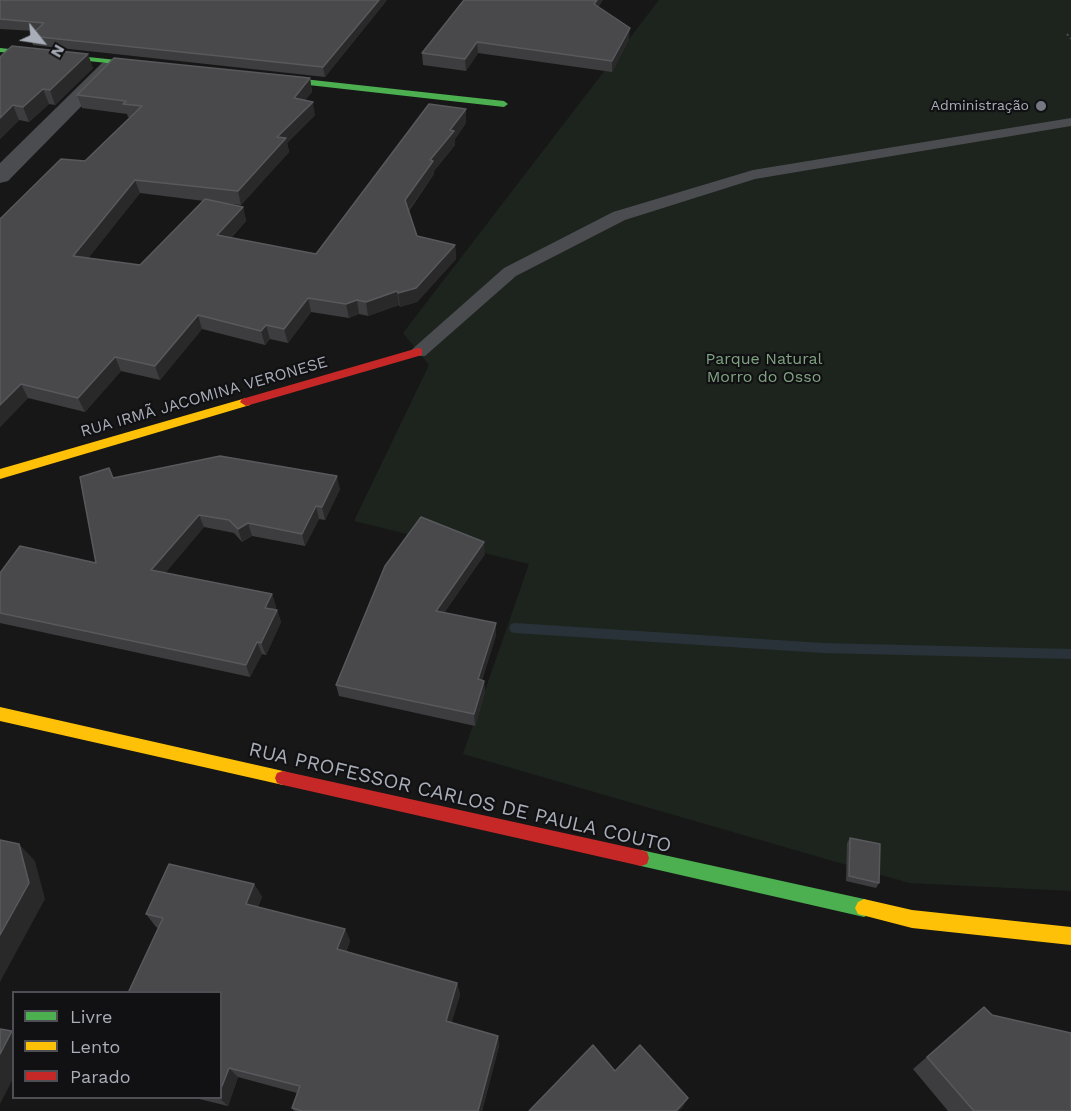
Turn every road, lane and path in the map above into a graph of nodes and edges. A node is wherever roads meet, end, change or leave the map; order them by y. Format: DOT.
graph roads {
  1 [pos="1067,34"];
  2 [pos="1071,39"];
  3 [pos="0,50"];
  4 [pos="114,61"];
  5 [pos="173,68"];
  6 [pos="256,77"];
  7 [pos="504,104"];
  8 [pos="1071,122"];
  9 [pos="0,176"];
  10 [pos="418,352"];
  11 [pos="0,474"];
  12 [pos="0,714"];
  13 [pos="1071,936"];
  1 -- 2 [label="path"];
  3 -- 4 [label="street"];
  4 -- 5 [label="street"];
  4 -- 9 [label="street"];
  6 -- 7 [label="street"];
  8 -- 10 [label="lane"];
  10 -- 11 [label="street, RUA IRMÃ JACOMINA VERONESE"];
  12 -- 13 [label="street, RUA PROFESSOR CARLOS DE PAULA COUTO"];
}
